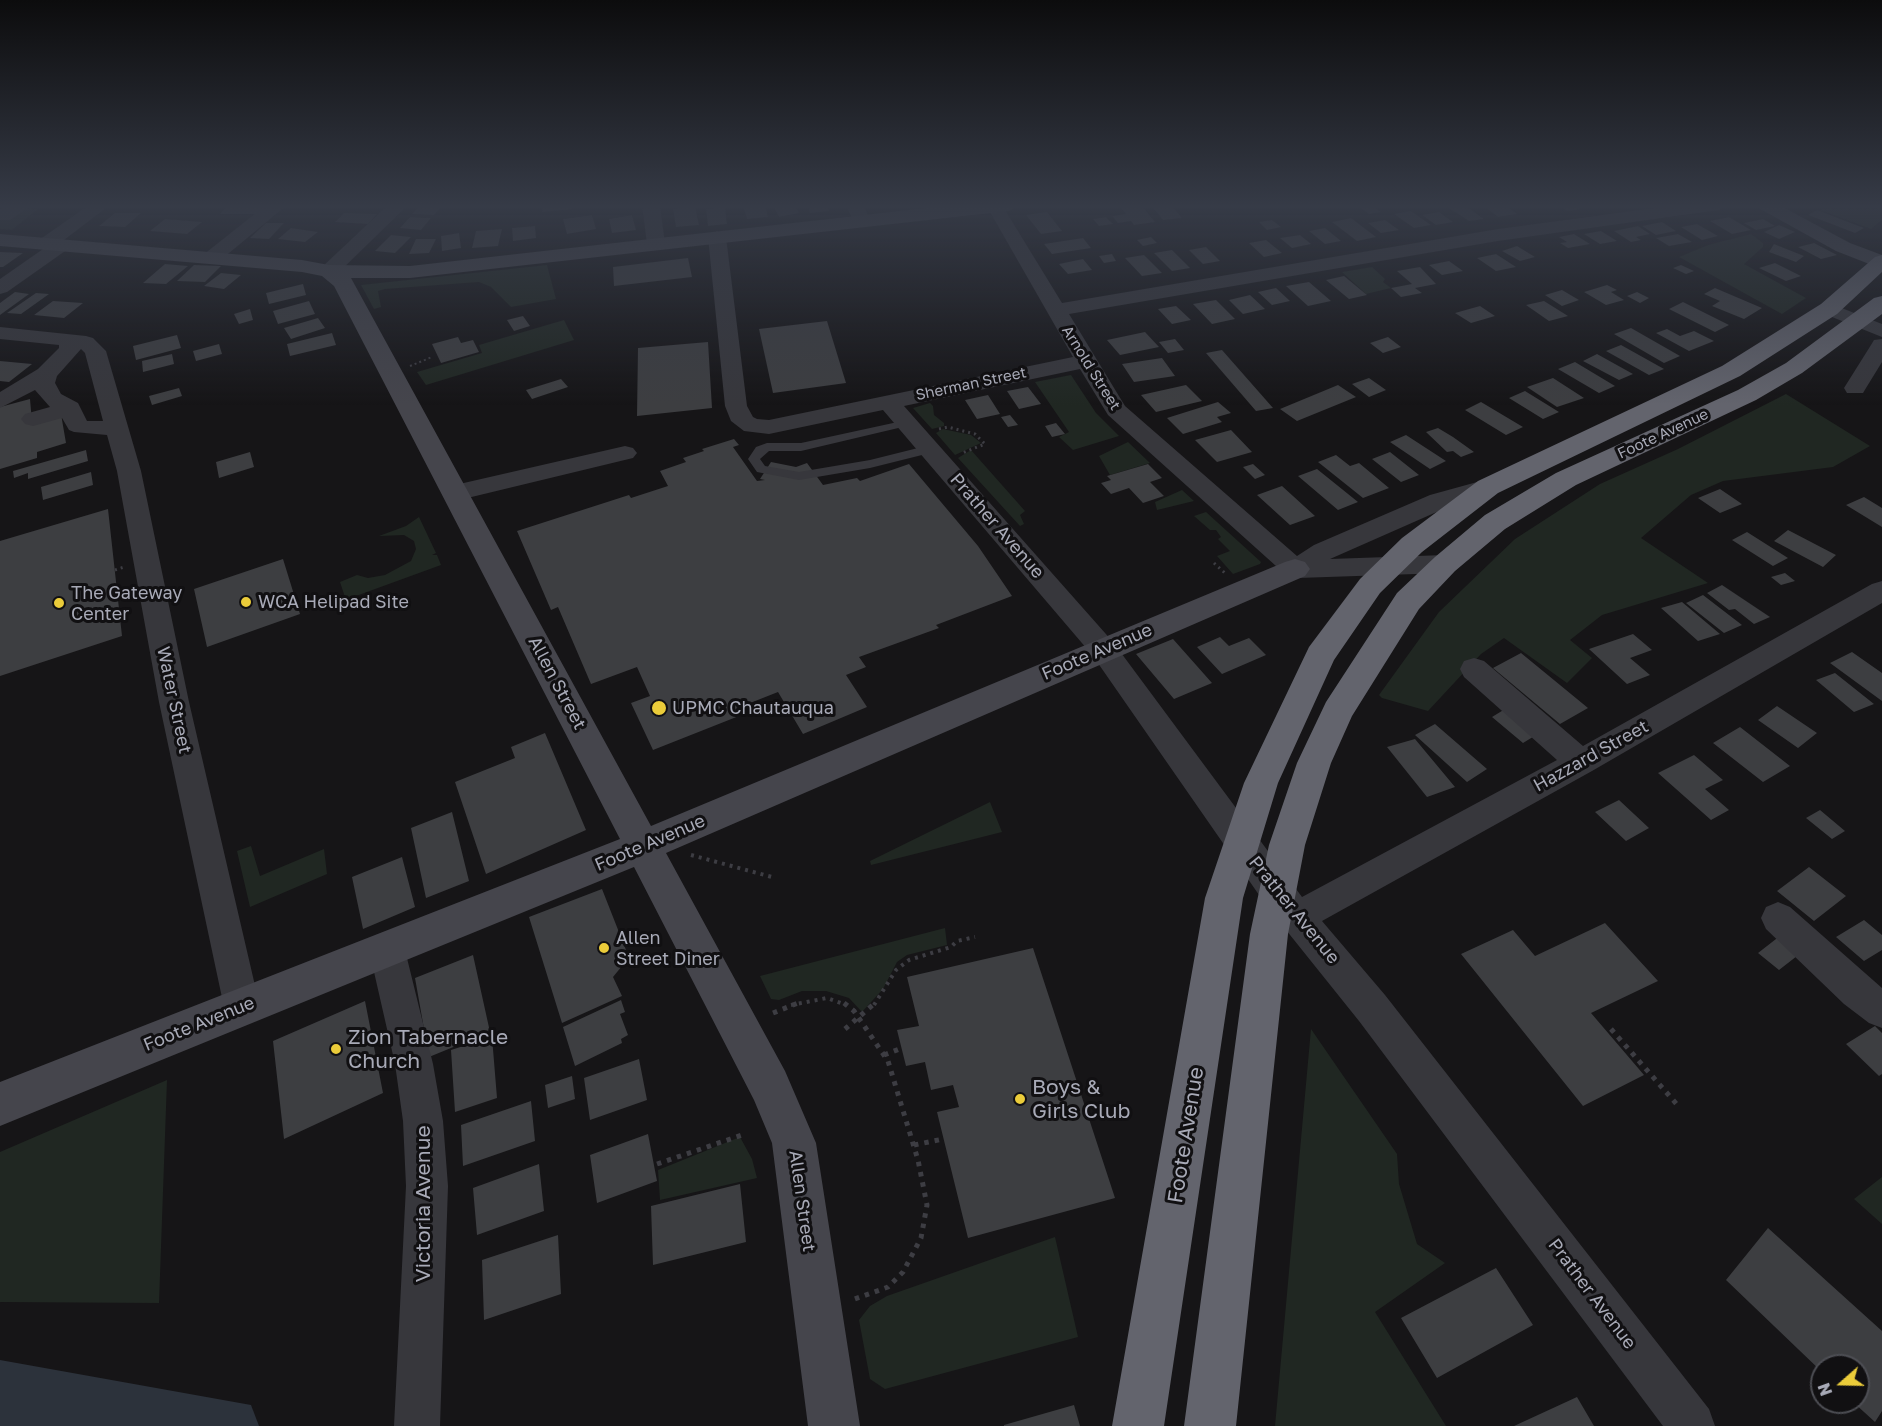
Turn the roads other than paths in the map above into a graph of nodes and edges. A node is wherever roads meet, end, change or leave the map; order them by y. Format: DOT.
graph roads {
  1 [pos="329,271"];
  2 [pos="20,272"];
  3 [pos="373,272"];
  4 [pos="414,272"];
  5 [pos="720,272"];
  6 [pos="1035,272"];
  7 [pos="1283,272"];
  8 [pos="1871,272"];
  9 [pos="0,288"];
  10 [pos="1829,309"];
  11 [pos="1056,310"];
  12 [pos="1875,318"];
  13 [pos="0,333"];
  14 [pos="68,340"];
  15 [pos="1882,345"];
  16 [pos="1085,361"];
  17 [pos="46,374"];
  18 [pos="1855,388"];
  19 [pos="0,401"];
  20 [pos="888,401"];
  21 [pos="70,408"];
  22 [pos="33,419"];
  23 [pos="907,423"];
  24 [pos="116,426"];
  25 [pos="939,446"];
  26 [pos="625,453"];
  27 [pos="1488,487"];
  28 [pos="455,493"];
  29 [pos="1393,564"];
  30 [pos="1444,564"];
  31 [pos="1294,569"];
  32 [pos="1882,591"];
  33 [pos="1103,649"];
  34 [pos="1474,669"];
  35 [pos="1581,762"];
  36 [pos="644,846"];
  37 [pos="1242,847"];
  38 [pos="1288,906"];
  39 [pos="1778,918"];
  40 [pos="387,950"];
  41 [pos="242,1007"];
  42 [pos="1882,1010"];
  43 [pos="0,1104"];
  44 [pos="417,1426"];
  45 [pos="834,1426"];
  46 [pos="1138,1426"];
  47 [pos="1209,1426"];
  48 [pos="1692,1426"];
  1 -- 28 [label="street, Allen Street"];
  2 -- 9 [label="street"];
  3 -- 4 [label="street"];
  5 -- 20 [label="street, Sherman Street"];
  6 -- 11 [label="street, Arnold Street"];
  7 -- 11 [label="street"];
  8 -- 10 [label="highway, Foote Avenue"];
  10 -- 12 [label="street"];
  10 -- 27 [label="highway, Foote Avenue"];
  11 -- 16 [label="street, Arnold Street"];
  12 -- 30 [label="highway, Foote Avenue"];
  13 -- 14 [label="street, Water Street"];
  14 -- 17 [label="street"];
  14 -- 24 [label="street, Water Street"];
  15 -- 18 [label="street"];
  16 -- 20 [label="street, Sherman Street"];
  16 -- 31 [label="street, Arnold Street"];
  17 -- 19 [label="street"];
  17 -- 21 [label="street"];
  20 -- 23 [label="street, Prather Avenue"];
  21 -- 22 [label="street"];
  21 -- 24 [label="street"];
  23 -- 25 [label="street, Prather Avenue"];
  23 -- 25 [label="lane"];
  24 -- 41 [label="street, Water Street"];
  25 -- 33 [label="street, Prather Avenue"];
  26 -- 28 [label="street"];
  27 -- 29 [label="highway, Foote Avenue"];
  27 -- 31 [label="street, Foote Avenue"];
  28 -- 36 [label="street, Allen Street"];
  29 -- 30 [label="street, Foote Avenue"];
  29 -- 31 [label="street, Foote Avenue"];
  29 -- 37 [label="highway, Foote Avenue"];
  30 -- 38 [label="highway, Foote Avenue"];
  31 -- 33 [label="street, Foote Avenue"];
  32 -- 35 [label="street, Hazzard Street"];
  33 -- 36 [label="street, Foote Avenue"];
  33 -- 37 [label="street, Prather Avenue"];
  34 -- 35 [label="street"];
  35 -- 38 [label="street, Hazzard Street"];
  36 -- 40 [label="street, Foote Avenue"];
  36 -- 45 [label="street, Allen Street"];
  37 -- 38 [label="street, Prather Avenue"];
  37 -- 46 [label="highway, Foote Avenue"];
  38 -- 47 [label="highway, Foote Avenue"];
  38 -- 48 [label="street, Prather Avenue"];
  39 -- 42 [label="street"];
  40 -- 41 [label="street, Foote Avenue"];
  40 -- 44 [label="street, Victoria Avenue"];
  41 -- 43 [label="street, Foote Avenue"];
}
